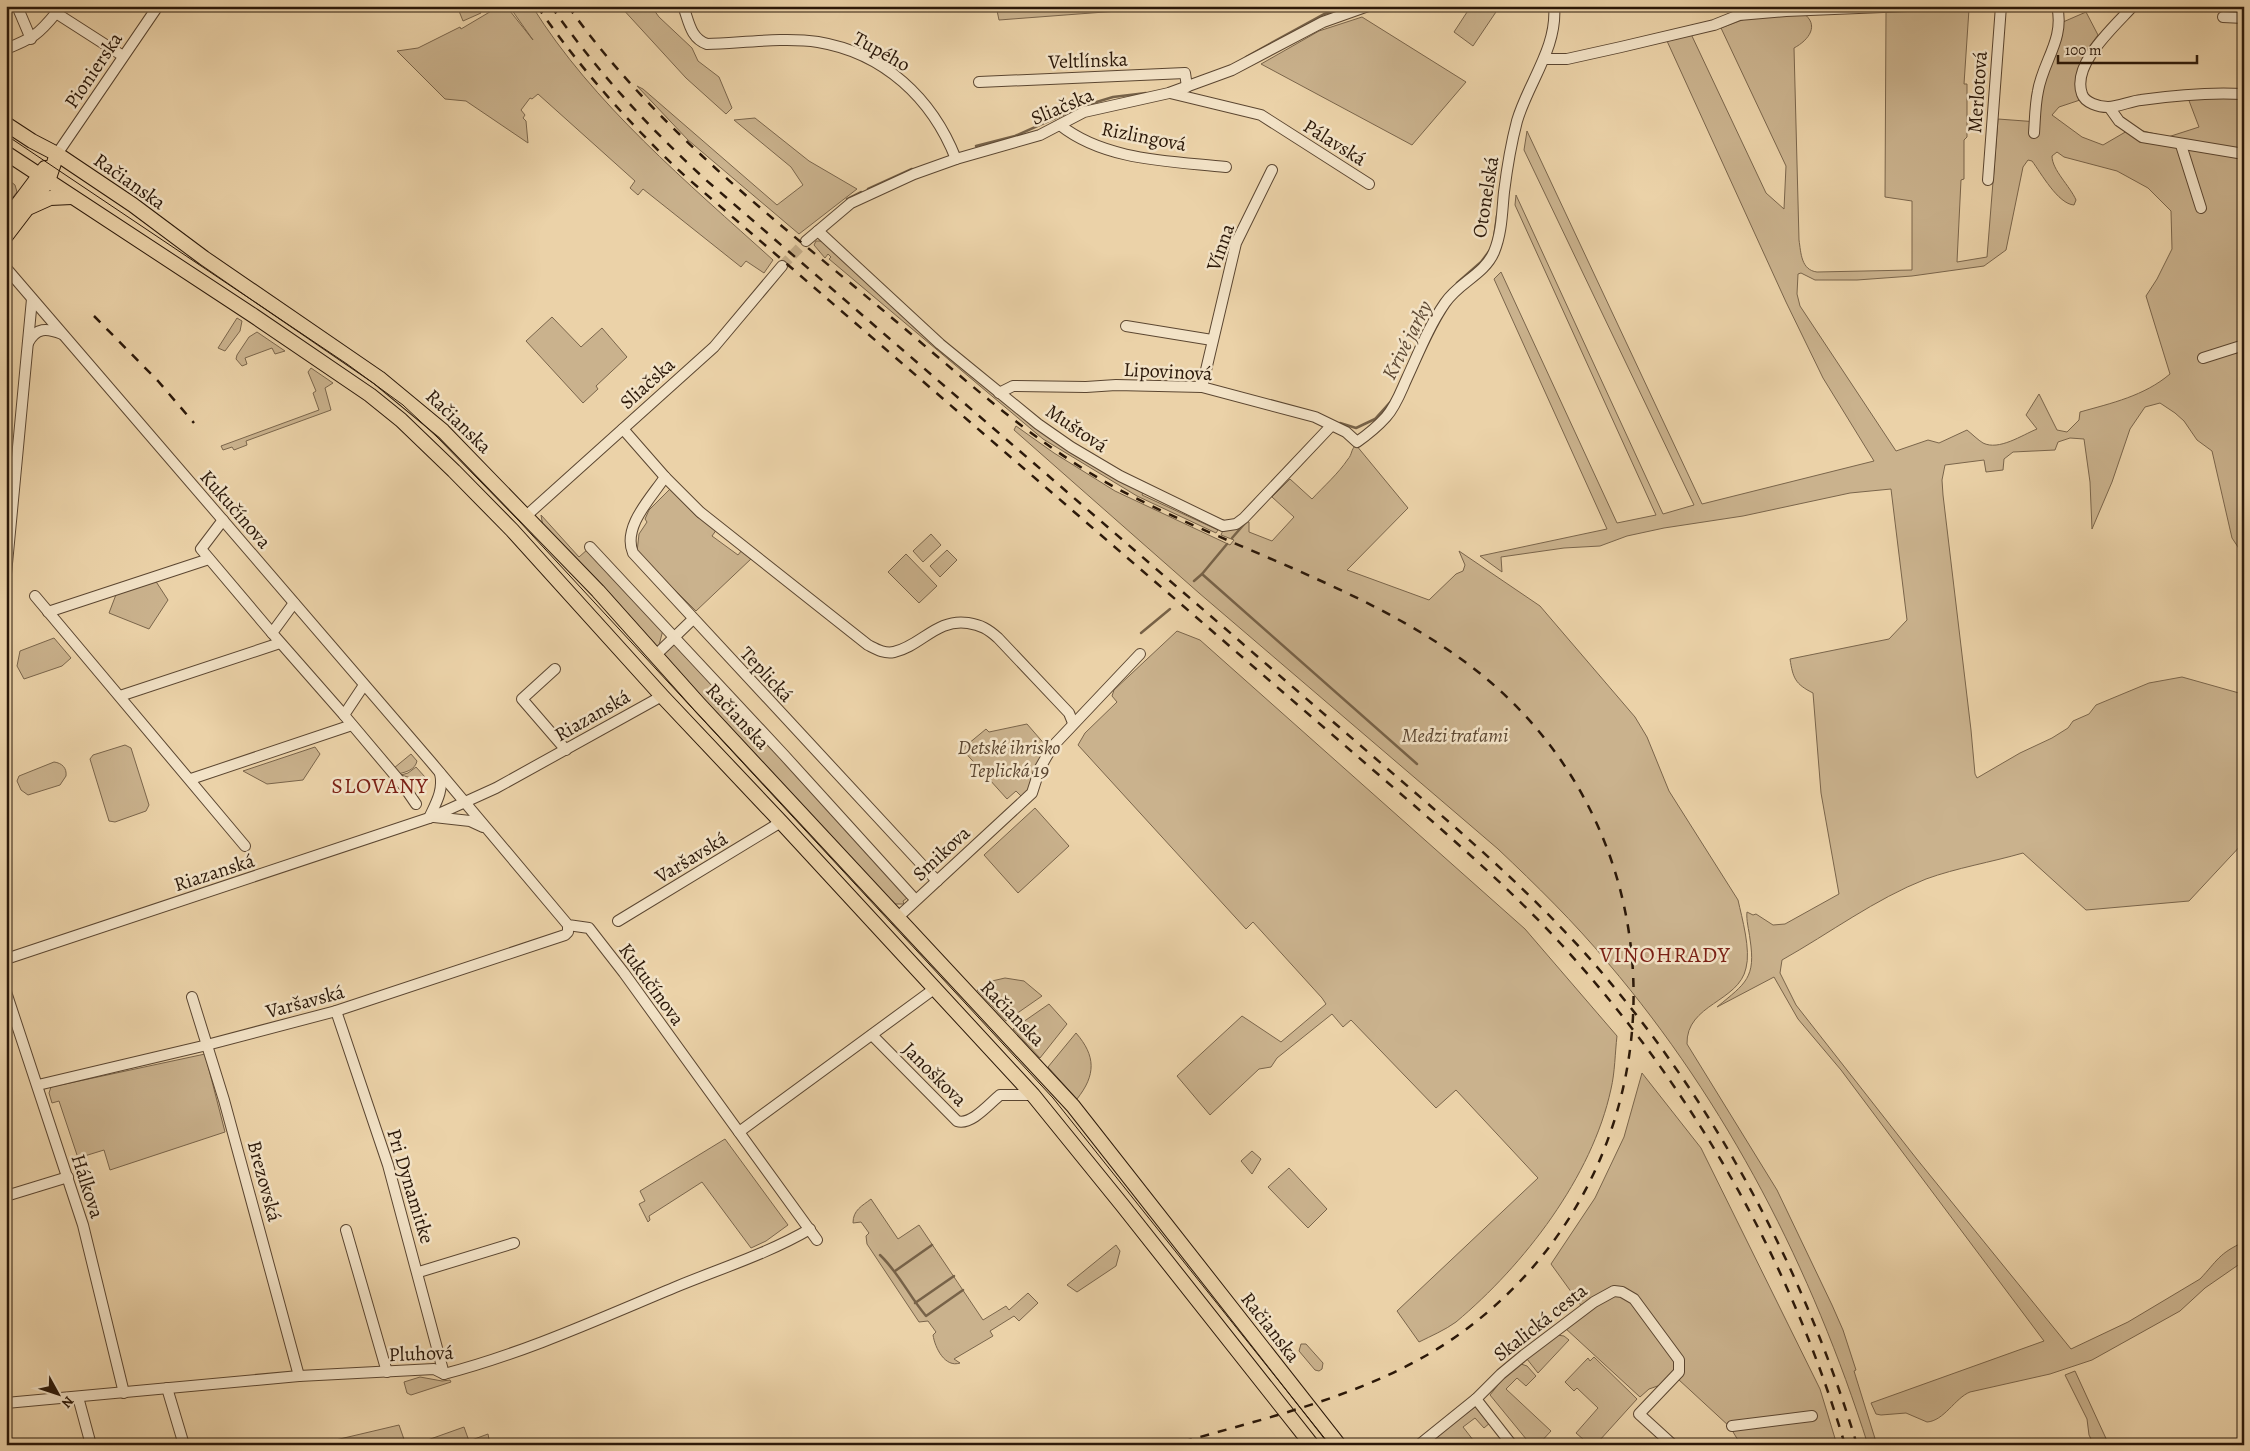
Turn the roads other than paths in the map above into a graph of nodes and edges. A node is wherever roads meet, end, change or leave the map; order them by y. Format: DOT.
graph roads {
  1 [pos="17,6"];
  2 [pos="684,6"];
  3 [pos="1368,6"];
  4 [pos="1554,6"];
  5 [pos="1907,6"];
  6 [pos="2001,6"];
  7 [pos="2057,6"];
  8 [pos="2134,6"];
  9 [pos="154,8"];
  10 [pos="2223,17"];
  11 [pos="2244,18"];
  12 [pos="31,39"];
  13 [pos="6,49"];
  14 [pos="123,56"];
  15 [pos="1544,59"];
  16 [pos="979,82"];
  17 [pos="1187,86"];
  18 [pos="1169,93"];
  19 [pos="2244,94"];
  20 [pos="2109,107"];
  21 [pos="6,124"];
  22 [pos="1060,125"];
  23 [pos="2034,133"];
  24 [pos="2180,144"];
  25 [pos="6,153"];
  26 [pos="57,154"];
  27 [pos="2244,154"];
  28 [pos="956,159"];
  29 [pos="19,162"];
  30 [pos="1226,167"];
  31 [pos="1272,170"];
  32 [pos="43,178"];
  33 [pos="1988,180"];
  34 [pos="1369,184"];
  35 [pos="27,192"];
  36 [pos="72,197"];
  37 [pos="30,207"];
  38 [pos="2201,208"];
  39 [pos="6,220"];
  40 [pos="818,230"];
  41 [pos="6,236"];
  42 [pos="806,241"];
  43 [pos="782,266"];
  44 [pos="6,268"];
  45 [pos="6,281"];
  46 [pos="20,284"];
  47 [pos="32,299"];
  48 [pos="1126,326"];
  49 [pos="64,335"];
  50 [pos="1212,340"];
  51 [pos="28,344"];
  52 [pos="2244,346"];
  53 [pos="2203,358"];
  54 [pos="1202,387"];
  55 [pos="1000,393"];
  56 [pos="1331,426"];
  57 [pos="622,429"];
  58 [pos="1357,442"];
  59 [pos="664,477"];
  60 [pos="10,486"];
  61 [pos="526,516"];
  62 [pos="222,520"];
  63 [pos="590,547"];
  64 [pos="209,559"];
  65 [pos="6,574"];
  66 [pos="35,596"];
  67 [pos="294,603"];
  68 [pos="47,610"];
  69 [pos="690,622"];
  70 [pos="674,638"];
  71 [pos="277,639"];
  72 [pos="660,651"];
  73 [pos="1140,654"];
  74 [pos="555,669"];
  75 [pos="364,685"];
  76 [pos="120,696"];
  77 [pos="662,696"];
  78 [pos="344,715"];
  79 [pos="1074,723"];
  80 [pos="352,725"];
  81 [pos="566,750"];
  82 [pos="440,772"];
  83 [pos="191,779"];
  84 [pos="464,802"];
  85 [pos="416,804"];
  86 [pos="430,818"];
  87 [pos="781,822"];
  88 [pos="488,830"];
  89 [pos="245,846"];
  90 [pos="937,881"];
  91 [pos="912,896"];
  92 [pos="897,918"];
  93 [pos="618,921"];
  94 [pos="568,925"];
  95 [pos="6,960"];
  96 [pos="934,989"];
  97 [pos="6,992"];
  98 [pos="192,997"];
  99 [pos="336,1011"];
  100 [pos="872,1035"];
  101 [pos="208,1044"];
  102 [pos="38,1085"];
  103 [pos="1033,1095"];
  104 [pos="739,1132"];
  105 [pos="68,1176"];
  106 [pos="6,1196"];
  107 [pos="810,1229"];
  108 [pos="346,1230"];
  109 [pos="817,1240"];
  110 [pos="514,1243"];
  111 [pos="418,1272"];
  112 [pos="387,1372"];
  113 [pos="444,1374"];
  114 [pos="299,1376"];
  115 [pos="167,1388"];
  116 [pos="124,1393"];
  117 [pos="78,1397"];
  118 [pos="1476,1399"];
  119 [pos="6,1403"];
  120 [pos="1812,1416"];
  121 [pos="1732,1426"];
  122 [pos="91,1445"];
  123 [pos="184,1445"];
  124 [pos="1312,1445"];
  125 [pos="1339,1445"];
  126 [pos="1419,1445"];
  127 [pos="1512,1445"];
  128 [pos="1673,1445"];
  1 -- 12 [label="street"];
  2 -- 28 [label="street, Tupého"];
  3 -- 17 [label="street, Sliačska"];
  4 -- 15 [label="street, Otonelská"];
  5 -- 15 [label="street"];
  6 -- 33 [label="street, Merlotová"];
  7 -- 23 [label="street"];
  8 -- 20 [label="street"];
  9 -- 14 [label="street, Pionierska"];
  10 -- 11 [label="street"];
  12 -- 13 [label="street"];
  12 -- 14 [label="street"];
  14 -- 26 [label="street, Pionierska"];
  15 -- 58 [label="street, Otonelská"];
  16 -- 17 [label="street, Veltlínska"];
  17 -- 18 [label="street, Sliačska"];
  18 -- 22 [label="street, Sliačska"];
  18 -- 34 [label="street, Pálavská"];
  19 -- 20 [label="street"];
  20 -- 24 [label="street"];
  21 -- 26 [label="main road, Račianska"];
  22 -- 28 [label="street, Sliačska"];
  22 -- 30 [label="street, Rizlingová"];
  24 -- 27 [label="street"];
  24 -- 38 [label="street"];
  25 -- 29 [label="main road, Račianska"];
  26 -- 32 [label="main road"];
  26 -- 61 [label="main road, Račianska"];
  28 -- 40 [label="street, Sliačska"];
  29 -- 32 [label="main road, Račianska"];
  29 -- 35 [label="main road"];
  31 -- 50 [label="street, Vínna"];
  32 -- 35 [label="main road"];
  32 -- 36 [label="main road, Račianska"];
  32 -- 37 [label="main road"];
  35 -- 39 [label="main road"];
  36 -- 37 [label="main road"];
  36 -- 77 [label="main road, Račianska"];
  37 -- 41 [label="main road"];
  40 -- 42 [label="street, Sliačska"];
  40 -- 55 [label="street, Muštová"];
  43 -- 57 [label="street, Sliačska"];
  44 -- 46 [label="street, Kukučínova"];
  45 -- 46 [label="street"];
  46 -- 47 [label="street, Kukučínova"];
  47 -- 49 [label="street, Kukučínova"];
  47 -- 51 [label="street"];
  48 -- 50 [label="street"];
  49 -- 51 [label="street"];
  49 -- 62 [label="street, Kukučínova"];
  50 -- 54 [label="street, Vínna"];
  51 -- 60 [label="street"];
  52 -- 53 [label="street"];
  54 -- 55 [label="street, Lipovinová"];
  54 -- 56 [label="street, Lipovinová"];
  55 -- 56 [label="street, Muštová"];
  56 -- 58 [label="street, Lipovinová"];
  57 -- 59 [label="street"];
  57 -- 61 [label="street, Sliačska"];
  59 -- 79 [label="street"];
  59 -- 90 [label="street, Teplická"];
  60 -- 65 [label="street"];
  61 -- 92 [label="main road, Račianska"];
  62 -- 64 [label="street"];
  62 -- 67 [label="street, Kukučínova"];
  63 -- 70 [label="street"];
  64 -- 68 [label="street"];
  64 -- 71 [label="street"];
  66 -- 68 [label="street"];
  67 -- 71 [label="street"];
  67 -- 75 [label="street, Kukučínova"];
  68 -- 76 [label="street"];
  69 -- 70 [label="street"];
  70 -- 72 [label="street"];
  70 -- 91 [label="street"];
  71 -- 76 [label="street"];
  71 -- 78 [label="street"];
  73 -- 79 [label="street, Smikova"];
  74 -- 81 [label="street"];
  75 -- 78 [label="street"];
  75 -- 82 [label="street, Kukučínova"];
  76 -- 83 [label="street"];
  77 -- 81 [label="street, Riazanská"];
  77 -- 87 [label="main road, Račianska"];
  78 -- 80 [label="street"];
  79 -- 90 [label="street, Smikova"];
  80 -- 83 [label="street"];
  80 -- 85 [label="street"];
  81 -- 84 [label="street, Riazanská"];
  82 -- 84 [label="street, Kukučínova"];
  82 -- 86 [label="street"];
  83 -- 89 [label="street"];
  84 -- 86 [label="street, Riazanská"];
  84 -- 88 [label="street, Kukučínova"];
  86 -- 88 [label="street, Riazanská"];
  86 -- 95 [label="street, Riazanská"];
  87 -- 93 [label="street, Varšavská"];
  87 -- 96 [label="main road, Račianska"];
  88 -- 94 [label="street, Kukučínova"];
  90 -- 92 [label="street, Smikova"];
  92 -- 125 [label="main road, Račianska"];
  94 -- 99 [label="street, Varšavská"];
  94 -- 104 [label="street, Kukučínova"];
  96 -- 100 [label="street, Janoškova"];
  96 -- 103 [label="main road, Račianska"];
  97 -- 102 [label="street, Hálkova"];
  98 -- 101 [label="street, Brezovská"];
  99 -- 101 [label="street, Varšavská"];
  99 -- 111 [label="street, Pri Dynamitke"];
  100 -- 103 [label="street, Janoškova"];
  100 -- 104 [label="street, Janoškova"];
  101 -- 102 [label="street, Varšavská"];
  101 -- 114 [label="street, Brezovská"];
  102 -- 105 [label="street, Hálkova"];
  103 -- 124 [label="main road, Račianska"];
  104 -- 107 [label="street, Kukučínova"];
  105 -- 106 [label="street"];
  105 -- 116 [label="street, Hálkova"];
  107 -- 109 [label="street, Kukučínova"];
  107 -- 113 [label="street, Pluhová"];
  108 -- 112 [label="street"];
  110 -- 111 [label="street"];
  111 -- 113 [label="street, Pri Dynamitke"];
  112 -- 113 [label="street, Pluhová"];
  112 -- 114 [label="street, Pluhová"];
  114 -- 115 [label="street, Pluhová"];
  115 -- 116 [label="street, Pluhová"];
  115 -- 123 [label="street"];
  116 -- 117 [label="street, Pluhová"];
  117 -- 119 [label="street, Pluhová"];
  117 -- 122 [label="street"];
  118 -- 126 [label="street, Skalická cesta"];
  118 -- 127 [label="street"];
  118 -- 128 [label="street, Skalická cesta"];
  120 -- 121 [label="street"];
}
